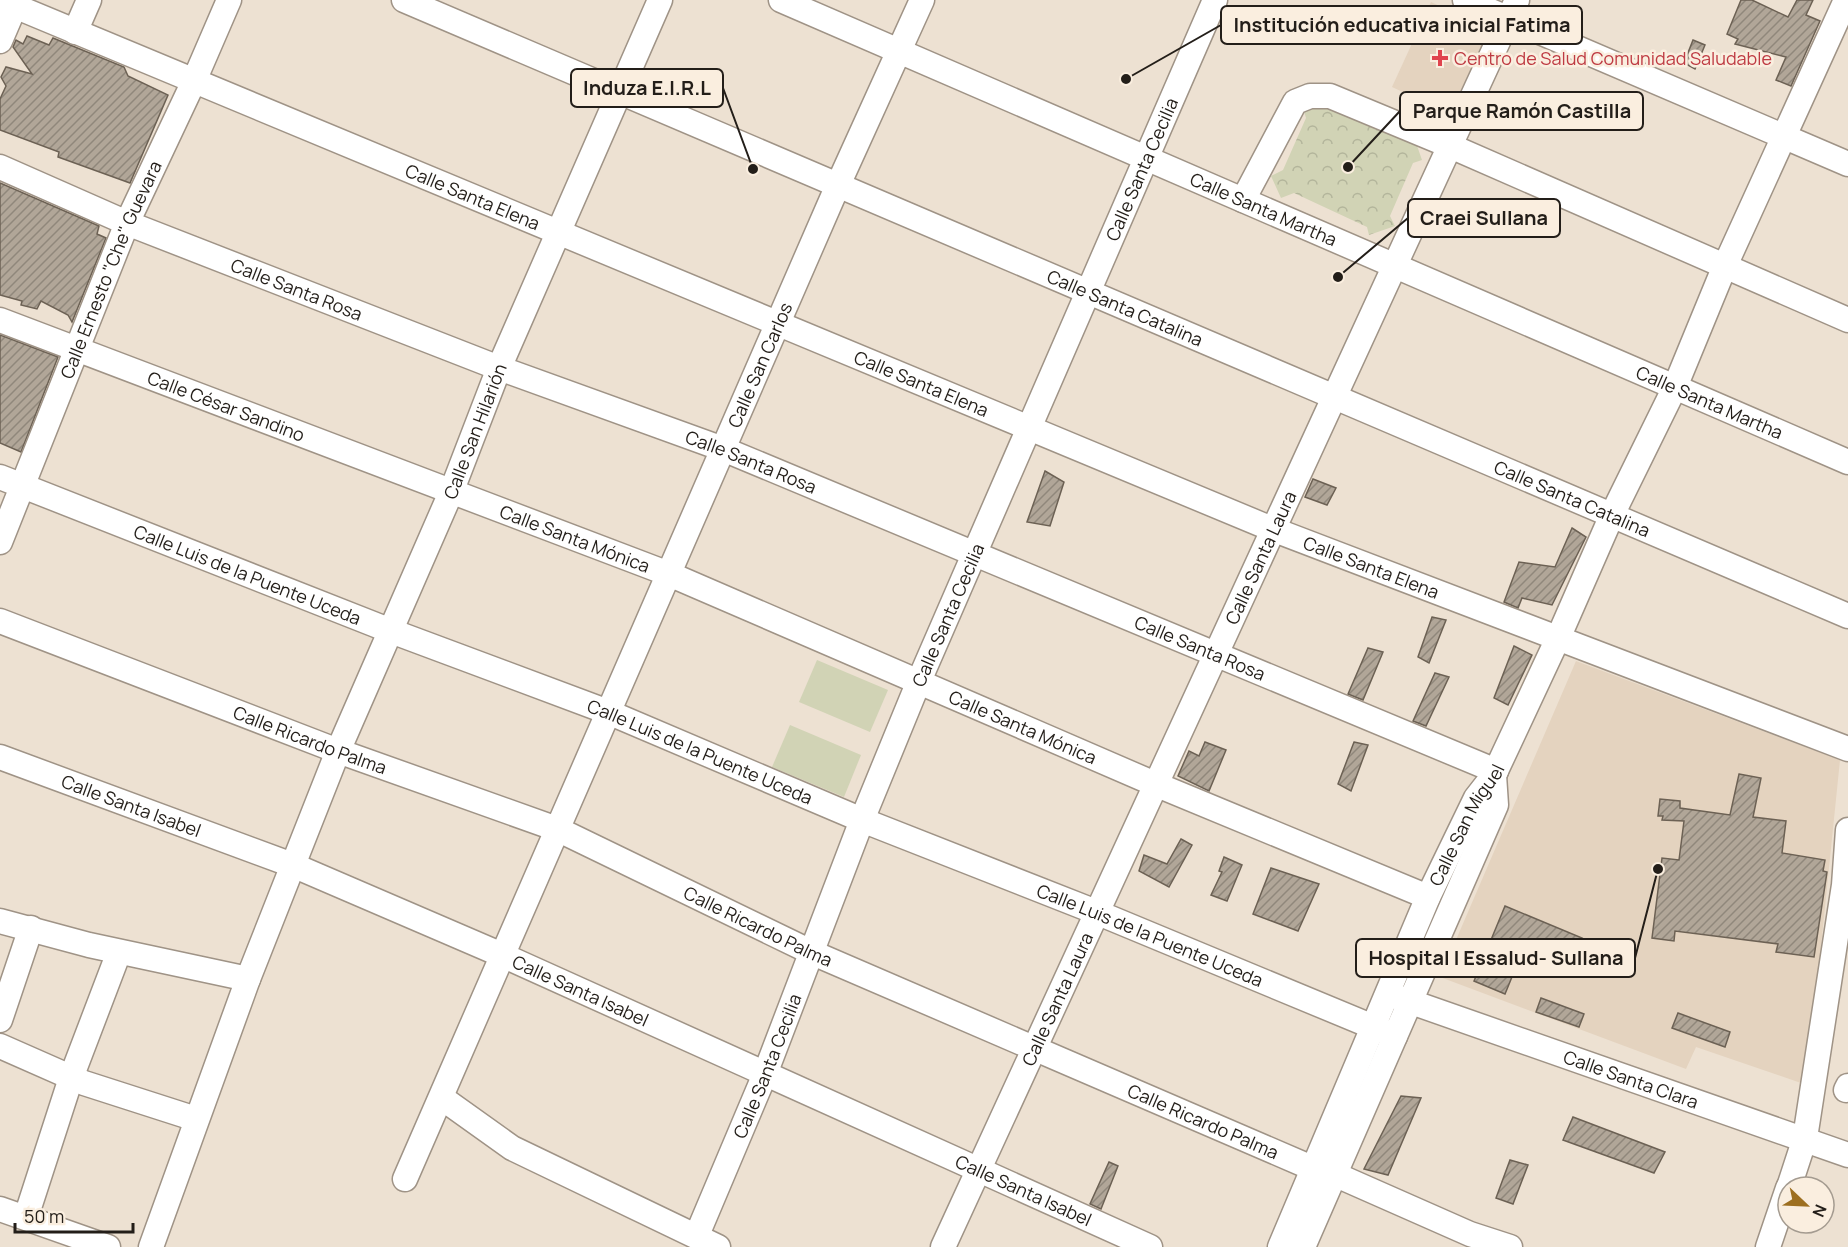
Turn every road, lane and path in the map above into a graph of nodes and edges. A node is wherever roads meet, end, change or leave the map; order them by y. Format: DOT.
graph roads {
  1 [pos="89,0"];
  2 [pos="229,0"];
  3 [pos="404,0"];
  4 [pos="660,0"];
  5 [pos="781,0"];
  6 [pos="922,0"];
  7 [pos="1215,0"];
  8 [pos="1465,0"];
  9 [pos="1846,0"];
  10 [pos="7,3"];
  11 [pos="1512,9"];
  12 [pos="75,32"];
  13 [pos="0,41"];
  14 [pos="899,51"];
  15 [pos="194,81"];
  16 [pos="618,91"];
  17 [pos="1785,137"];
  18 [pos="1448,145"];
  19 [pos="1148,159"];
  20 [pos="1848,164"];
  21 [pos="0,167"];
  22 [pos="838,185"];
  23 [pos="1243,200"];
  24 [pos="127,223"];
  25 [pos="559,232"];
  26 [pos="1394,265"];
  27 [pos="1724,268"];
  28 [pos="1088,291"];
  29 [pos="0,320"];
  30 [pos="1848,320"];
  31 [pos="778,323"];
  32 [pos="76,348"];
  33 [pos="499,368"];
  34 [pos="1675,387"];
  35 [pos="1333,396"];
  36 [pos="1029,428"];
  37 [pos="723,449"];
  38 [pos="1848,462"];
  39 [pos="11,481"];
  40 [pos="452,490"];
  41 [pos="1612,516"];
  42 [pos="1272,529"];
  43 [pos="0,542"];
  44 [pos="973,555"];
  45 [pos="669,574"];
  46 [pos="1848,616"];
  47 [pos="0,621"];
  48 [pos="391,632"];
  49 [pos="1559,636"];
  50 [pos="1215,652"];
  51 [pos="919,681"];
  52 [pos="608,712"];
  53 [pos="1848,749"];
  54 [pos="338,751"];
  55 [pos="0,757"];
  56 [pos="1495,773"];
  57 [pos="1155,784"];
  58 [pos="862,819"];
  59 [pos="557,829"];
  60 [pos="1848,830"];
  61 [pos="295,866"];
  62 [pos="1428,897"];
  63 [pos="1096,912"];
  64 [pos="0,921"];
  65 [pos="31,928"];
  66 [pos="119,952"];
  67 [pos="813,953"];
  68 [pos="502,955"];
  69 [pos="248,979"];
  70 [pos="1387,993"];
  71 [pos="1412,1003"];
  72 [pos="0,1020"];
  73 [pos="1373,1026"];
  74 [pos="1395,1036"];
  75 [pos="0,1046"];
  76 [pos="1034,1050"];
  77 [pos="765,1074"];
  78 [pos="71,1078"];
  79 [pos="442,1098"];
  80 [pos="196,1119"];
  81 [pos="1805,1138"];
  82 [pos="1848,1155"];
  83 [pos="978,1171"];
  84 [pos="1323,1171"];
  85 [pos="1792,1175"];
  86 [pos="405,1179"];
  87 [pos="0,1209"];
  88 [pos="26,1217"];
  89 [pos="1776,1223"];
  90 [pos="1468,1240"];
  91 [pos="707,1241"];
  92 [pos="108,1247"];
  93 [pos="151,1247"];
  94 [pos="943,1247"];
  95 [pos="1150,1247"];
  96 [pos="1280,1247"];
  97 [pos="1303,1247"];
  98 [pos="1510,1247"];
  99 [pos="1768,1247"];
  1 -- 12 [label="street"];
  2 -- 15 [label="street, Calle Ernesto \"Che\" Guevara"];
  3 -- 16 [label="street, Calle Santa Catalina"];
  4 -- 16 [label="street, Calle San Hilarión"];
  5 -- 14 [label="street, Calle Santa Martha"];
  6 -- 14 [label="street, Calle San Carlos"];
  7 -- 19 [label="street, Calle Santa Cecilia"];
  8 -- 11 [label="street"];
  9 -- 17 [label="street"];
  10 -- 12 [label="street, Calle Santa Elena"];
  10 -- 13 [label="street"];
  11 -- 17 [label="street"];
  11 -- 18 [label="street, Calle Santa Laura"];
  12 -- 15 [label="street, Calle Santa Elena"];
  14 -- 19 [label="street, Calle Santa Martha"];
  14 -- 22 [label="street, Calle San Carlos"];
  15 -- 24 [label="street, Calle Ernesto \"Che\" Guevara"];
  15 -- 25 [label="street, Calle Santa Elena"];
  16 -- 22 [label="street, Calle Santa Catalina"];
  16 -- 25 [label="street, Calle San Hilarión"];
  17 -- 20 [label="street"];
  17 -- 27 [label="street"];
  18 -- 23 [label="street"];
  18 -- 26 [label="street, Calle Santa Laura"];
  18 -- 27 [label="street"];
  19 -- 23 [label="street, Calle Santa Martha"];
  19 -- 28 [label="street, Calle Santa Cecilia"];
  21 -- 24 [label="street, Calle Santa Rosa"];
  22 -- 28 [label="street, Calle Santa Catalina"];
  22 -- 31 [label="street, Calle San Carlos"];
  23 -- 26 [label="street, Calle Santa Martha"];
  24 -- 32 [label="street, Calle Ernesto \"Che\" Guevara"];
  24 -- 33 [label="street, Calle Santa Rosa"];
  25 -- 31 [label="street, Calle Santa Elena"];
  25 -- 33 [label="street, Calle San Hilarión"];
  26 -- 34 [label="street, Calle Santa Martha"];
  26 -- 35 [label="street, Calle Santa Laura"];
  27 -- 30 [label="street"];
  27 -- 34 [label="street"];
  28 -- 35 [label="street, Calle Santa Catalina"];
  28 -- 36 [label="street, Calle Santa Cecilia"];
  29 -- 32 [label="street, Calle César Sandino"];
  31 -- 36 [label="street, Calle Santa Elena"];
  31 -- 37 [label="street, Calle San Carlos"];
  32 -- 39 [label="street, Calle Ernesto \"Che\" Guevara"];
  32 -- 40 [label="street, Calle César Sandino"];
  33 -- 37 [label="street, Calle Santa Rosa"];
  33 -- 40 [label="street, Calle San Hilarión"];
  34 -- 38 [label="street, Calle Santa Martha"];
  34 -- 41 [label="street"];
  35 -- 41 [label="street, Calle Santa Catalina"];
  35 -- 42 [label="street, Calle Santa Laura"];
  36 -- 42 [label="street, Calle Santa Elena"];
  36 -- 44 [label="street, Calle Santa Cecilia"];
  37 -- 44 [label="street, Calle Santa Rosa"];
  37 -- 45 [label="street, Calle San Carlos"];
  39 -- 43 [label="street, Calle Ernesto \"Che\" Guevara"];
  39 -- 48 [label="street, Calle Luis de la Puente Uceda"];
  40 -- 45 [label="street, Calle Santa Mónica"];
  40 -- 48 [label="street, Calle San Hilarión"];
  41 -- 46 [label="street, Calle Santa Catalina"];
  41 -- 49 [label="street"];
  42 -- 49 [label="street, Calle Santa Elena"];
  42 -- 50 [label="street, Calle Santa Laura"];
  44 -- 50 [label="street, Calle Santa Rosa"];
  44 -- 51 [label="street, Calle Santa Cecilia"];
  45 -- 51 [label="street, Calle Santa Mónica"];
  45 -- 52 [label="street, Calle San Carlos"];
  47 -- 54 [label="street, Calle Ricardo Palma"];
  48 -- 52 [label="street, Calle Luis de la Puente Uceda"];
  48 -- 54 [label="street, Calle San Hilarión"];
  49 -- 53 [label="street, Calle Santa Elena"];
  49 -- 56 [label="street"];
  50 -- 56 [label="street, Calle Santa Rosa"];
  50 -- 57 [label="street, Calle Santa Laura"];
  51 -- 57 [label="street, Calle Santa Mónica"];
  51 -- 58 [label="street, Calle Santa Cecilia"];
  52 -- 58 [label="street, Calle Luis de la Puente Uceda"];
  52 -- 59 [label="street, Calle San Carlos"];
  54 -- 59 [label="street, Calle Ricardo Palma"];
  54 -- 61 [label="street, Calle San Hilarión"];
  55 -- 61 [label="street, Calle Santa Isabel"];
  56 -- 62 [label="street, Calle San Miguel"];
  56 -- 71 [label="street, Calle San Miguel"];
  57 -- 62 [label="street, Calle Santa Mónica"];
  57 -- 63 [label="street, Calle Santa Laura"];
  58 -- 63 [label="street, Calle Luis de la Puente Uceda"];
  58 -- 67 [label="street, Calle Santa Cecilia"];
  59 -- 67 [label="street, Calle Ricardo Palma"];
  59 -- 68 [label="street, Calle San Carlos"];
  60 -- 81 [label="street"];
  61 -- 68 [label="street, Calle Santa Isabel"];
  61 -- 69 [label="street, Calle San Hilarión"];
  62 -- 70 [label="street, Calle San Miguel"];
  63 -- 73 [label="street, Calle Luis de la Puente Uceda"];
  63 -- 76 [label="street, Calle Santa Laura"];
  64 -- 65 [label="street"];
  65 -- 66 [label="street"];
  65 -- 72 [label="street"];
  66 -- 69 [label="street"];
  66 -- 78 [label="street"];
  67 -- 76 [label="street, Calle Ricardo Palma"];
  67 -- 77 [label="street, Calle Santa Cecilia"];
  68 -- 77 [label="street, Calle Santa Isabel"];
  68 -- 79 [label="street, Calle San Carlos"];
  69 -- 80 [label="street, Calle San Hilarión"];
  70 -- 71 [label="street, Calle Santa Clara"];
  70 -- 73 [label="street, Calle San Miguel"];
  71 -- 74 [label="street, Calle San Miguel"];
  71 -- 81 [label="street, Calle Santa Clara"];
  73 -- 74 [label="street, Calle Luis de la Puente Uceda"];
  73 -- 84 [label="street, Calle San Miguel"];
  74 -- 84 [label="street, Calle San Miguel"];
  75 -- 78 [label="street"];
  76 -- 83 [label="street, Calle Santa Laura"];
  76 -- 84 [label="street, Calle Ricardo Palma"];
  77 -- 83 [label="street, Calle Santa Isabel"];
  77 -- 91 [label="street, Calle Santa Cecilia"];
  78 -- 80 [label="street"];
  78 -- 88 [label="street"];
  79 -- 86 [label="street, Calle San Carlos"];
  79 -- 91 [label="street"];
  80 -- 93 [label="street, Calle San Hilarión"];
  81 -- 82 [label="street, Calle Santa Clara"];
  81 -- 85 [label="street"];
  83 -- 94 [label="street, Calle Santa Laura"];
  83 -- 95 [label="street, Calle Santa Isabel"];
  84 -- 90 [label="street, Calle Ricardo Palma"];
  84 -- 96 [label="street, Calle San Miguel"];
  84 -- 97 [label="street, Calle San Miguel"];
  87 -- 88 [label="street"];
  88 -- 92 [label="street"];
  89 -- 99 [label="street"];
  90 -- 98 [label="street, Calle Ricardo Palma"];
}
